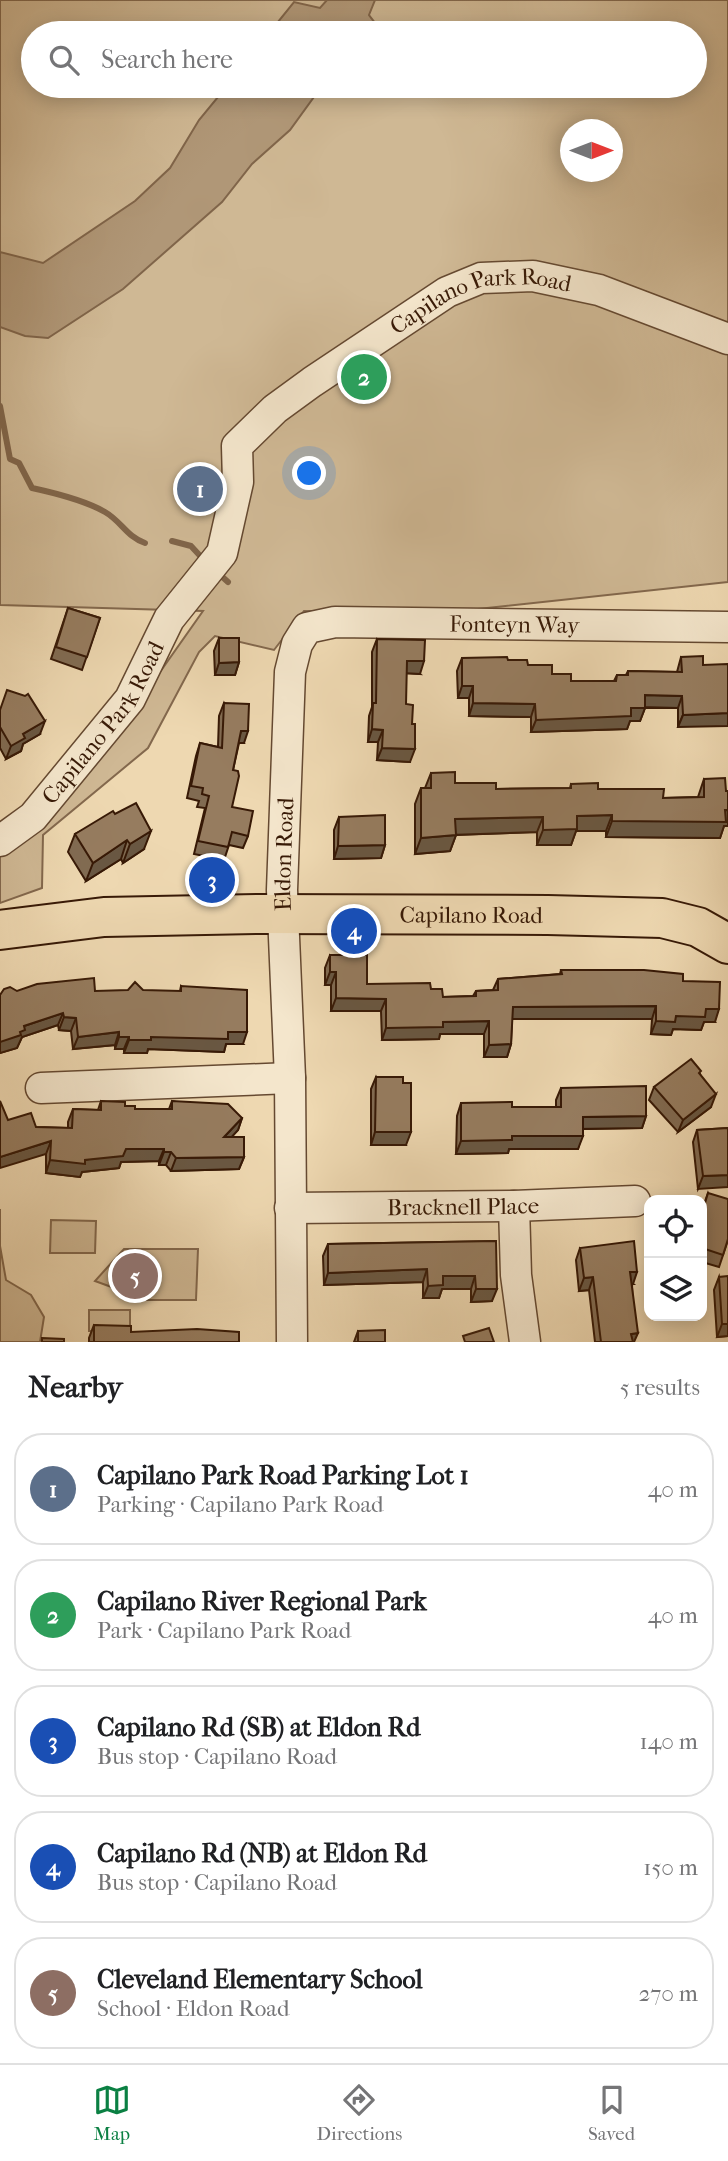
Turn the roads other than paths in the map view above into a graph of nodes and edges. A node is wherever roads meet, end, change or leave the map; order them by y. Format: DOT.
graph roads {
  1 [pos="728,339"];
  2 [pos="728,627"];
  3 [pos="303,633"];
  4 [pos="0,841"];
  5 [pos="283,914"];
  6 [pos="0,930"];
  7 [pos="728,944"];
  8 [pos="290,1078"];
  9 [pos="41,1087"];
  10 [pos="635,1201"];
  11 [pos="514,1206"];
  12 [pos="290,1208"];
  13 [pos="292,1342"];
  14 [pos="524,1342"];
  1 -- 4 [label="street, Capilano Park Road"];
  2 -- 3 [label="street, Fonteyn Way"];
  3 -- 5 [label="street, Eldon Road"];
  5 -- 6 [label="main road, Capilano Road"];
  5 -- 7 [label="main road, Capilano Road"];
  5 -- 8 [label="street, Eldon Road"];
  8 -- 9 [label="street"];
  8 -- 12 [label="street, Eldon Road"];
  10 -- 11 [label="street, Bracknell Place"];
  11 -- 12 [label="street, Bracknell Place"];
  11 -- 14 [label="street"];
  12 -- 13 [label="street, Eldon Road"];
}
